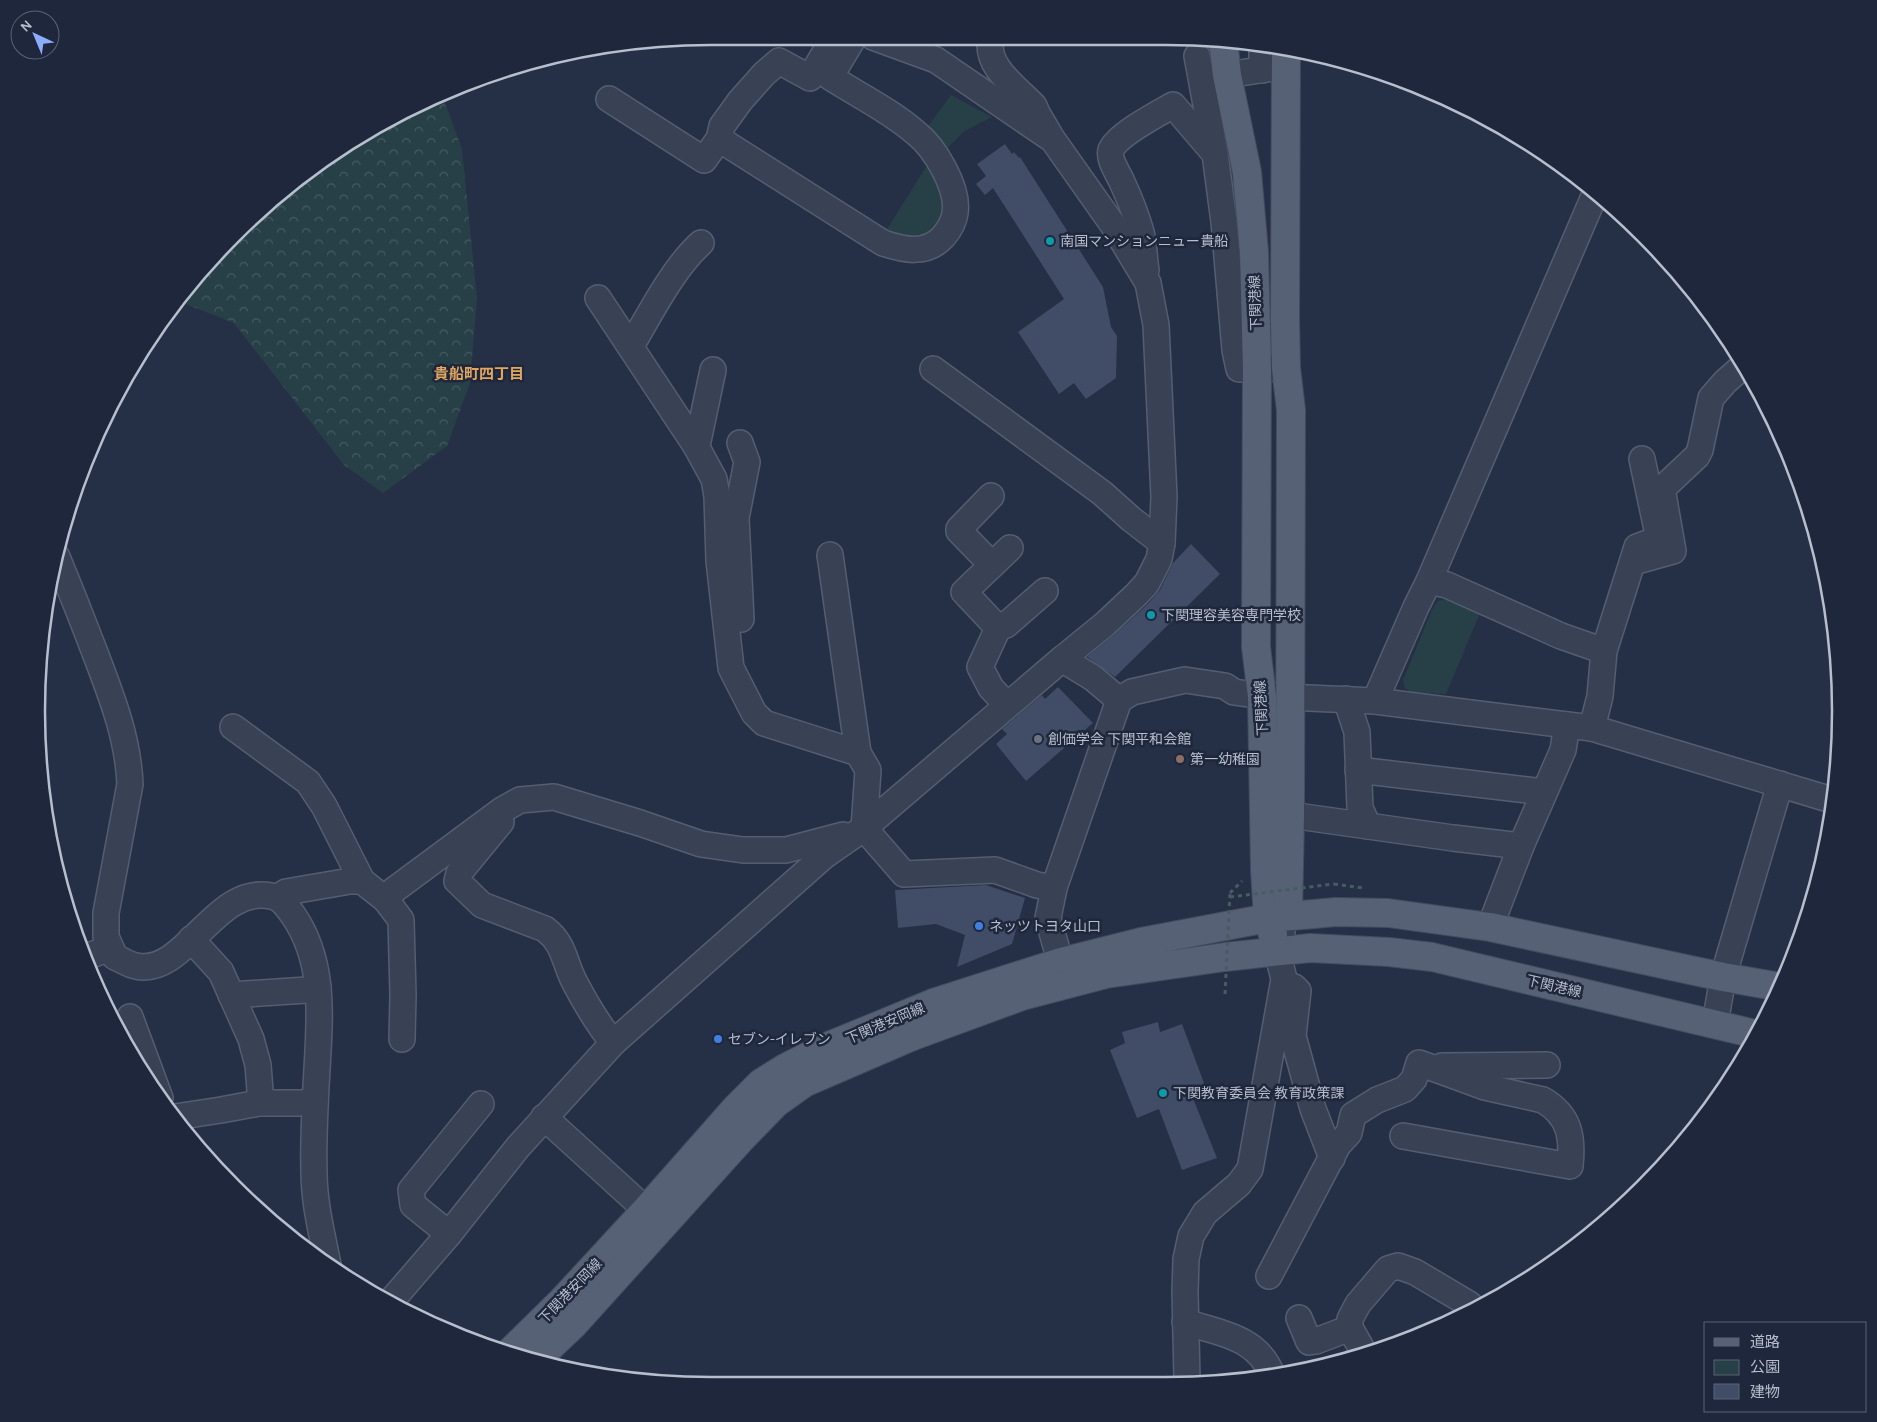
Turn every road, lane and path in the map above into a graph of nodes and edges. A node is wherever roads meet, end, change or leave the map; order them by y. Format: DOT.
graph roads {
  1 [pos="829,45"];
  2 [pos="849,45"];
  3 [pos="895,45"];
  4 [pos="920,45"];
  5 [pos="990,45"];
  6 [pos="1224,48"];
  7 [pos="1197,56"];
  8 [pos="1274,58"];
  9 [pos="936,60"];
  10 [pos="1227,75"];
  11 [pos="609,99"];
  12 [pos="719,139"];
  13 [pos="1053,140"];
  14 [pos="1215,154"];
  15 [pos="1592,200"];
  16 [pos="701,243"];
  17 [pos="1148,282"];
  18 [pos="598,298"];
  19 [pos="631,346"];
  20 [pos="1286,368"];
  21 [pos="933,369"];
  22 [pos="1257,369"];
  23 [pos="713,370"];
  24 [pos="1738,370"];
  25 [pos="740,443"];
  26 [pos="696,446"];
  27 [pos="1642,459"];
  28 [pos="991,496"];
  29 [pos="1162,543"];
  30 [pos="1010,548"];
  31 [pos="830,555"];
  32 [pos="1632,562"];
  33 [pos="992,566"];
  34 [pos="61,567"];
  35 [pos="1429,581"];
  36 [pos="1045,591"];
  37 [pos="998,628"];
  38 [pos="1604,651"];
  39 [pos="1062,659"];
  40 [pos="1262,696"];
  41 [pos="1290,696"];
  42 [pos="745,699"];
  43 [pos="1346,699"];
  44 [pos="1119,700"];
  45 [pos="1375,701"];
  46 [pos="1007,706"];
  47 [pos="1567,725"];
  48 [pos="234,727"];
  49 [pos="1592,728"];
  50 [pos="858,753"];
  51 [pos="1358,770"];
  52 [pos="1780,784"];
  53 [pos="1544,792"];
  54 [pos="1826,798"];
  55 [pos="520,800"];
  56 [pos="1290,816"];
  57 [pos="1368,826"];
  58 [pos="864,828"];
  59 [pos="1521,846"];
  60 [pos="362,881"];
  61 [pos="1054,888"];
  62 [pos="1368,889"];
  63 [pos="279,897"];
  64 [pos="386,900"];
  65 [pos="1278,917"];
  66 [pos="1490,927"];
  67 [pos="191,939"];
  68 [pos="110,948"];
  69 [pos="1277,951"];
  70 [pos="92,955"];
  71 [pos="1064,973"];
  72 [pos="1723,977"];
  73 [pos="1284,979"];
  74 [pos="1772,986"];
  75 [pos="318,987"];
  76 [pos="1225,994"];
  77 [pos="231,995"];
  78 [pos="130,1017"];
  79 [pos="1715,1024"];
  80 [pos="1749,1033"];
  81 [pos="402,1039"];
  82 [pos="613,1042"];
  83 [pos="1547,1065"];
  84 [pos="1430,1067"];
  85 [pos="149,1068"];
  86 [pos="262,1103"];
  87 [pos="315,1103"];
  88 [pos="481,1104"];
  89 [pos="183,1116"];
  90 [pos="544,1117"];
  91 [pos="1403,1136"];
  92 [pos="1332,1158"];
  93 [pos="646,1210"];
  94 [pos="449,1234"];
  95 [pos="326,1254"];
  96 [pos="1270,1276"];
  97 [pos="395,1297"];
  98 [pos="1469,1304"];
  99 [pos="1300,1318"];
  100 [pos="1185,1322"];
  101 [pos="1350,1328"];
  102 [pos="515,1347"];
  103 [pos="1360,1348"];
  104 [pos="542,1355"];
  105 [pos="1270,1368"];
  106 [pos="1187,1377"];
  1 -- 12 [label="street"];
  2 -- 12 [label="street"];
  3 -- 9 [label="street"];
  4 -- 9 [label="street"];
  5 -- 13 [label="street"];
  6 -- 10 [label="main road, 下関港線"];
  7 -- 14 [label="street"];
  8 -- 10 [label="street"];
  8 -- 20 [label="main road, 下関港線"];
  9 -- 13 [label="street"];
  10 -- 22 [label="main road, 下関港線"];
  11 -- 12 [label="street"];
  13 -- 17 [label="street"];
  14 -- 17 [label="street"];
  14 -- 22 [label="street"];
  15 -- 35 [label="street"];
  16 -- 19 [label="street"];
  17 -- 29 [label="street"];
  18 -- 19 [label="street"];
  19 -- 26 [label="street"];
  20 -- 22 [label="street"];
  20 -- 41 [label="main road, 下関港線"];
  21 -- 29 [label="street"];
  22 -- 40 [label="main road, 下関港線"];
  23 -- 26 [label="street"];
  24 -- 32 [label="street"];
  25 -- 42 [label="street"];
  26 -- 42 [label="street"];
  27 -- 32 [label="street"];
  28 -- 33 [label="street"];
  29 -- 39 [label="street"];
  30 -- 33 [label="street"];
  31 -- 50 [label="street"];
  32 -- 38 [label="street"];
  33 -- 37 [label="street"];
  34 -- 68 [label="street"];
  35 -- 38 [label="street"];
  35 -- 45 [label="street"];
  36 -- 37 [label="street"];
  37 -- 46 [label="street"];
  38 -- 49 [label="street"];
  39 -- 44 [label="street"];
  39 -- 46 [label="street"];
  40 -- 41 [label="street"];
  40 -- 44 [label="street"];
  40 -- 65 [label="main road, 下関港線"];
  41 -- 43 [label="street"];
  41 -- 56 [label="main road, 下関港線"];
  42 -- 50 [label="street"];
  43 -- 45 [label="street"];
  43 -- 51 [label="street"];
  44 -- 61 [label="street"];
  45 -- 47 [label="street"];
  46 -- 58 [label="street"];
  47 -- 49 [label="street"];
  47 -- 53 [label="street"];
  48 -- 60 [label="street"];
  49 -- 52 [label="street"];
  50 -- 58 [label="street"];
  51 -- 53 [label="street"];
  51 -- 57 [label="street"];
  52 -- 54 [label="street"];
  52 -- 72 [label="street"];
  53 -- 59 [label="street"];
  55 -- 58 [label="street"];
  55 -- 64 [label="street"];
  55 -- 82 [label="street"];
  56 -- 57 [label="street"];
  56 -- 65 [label="main road, 下関港線"];
  57 -- 59 [label="street"];
  58 -- 61 [label="street"];
  58 -- 82 [label="street"];
  59 -- 66 [label="street"];
  60 -- 63 [label="street"];
  60 -- 64 [label="street"];
  61 -- 71 [label="street"];
  62 -- 76 [label="path, bridge"];
  63 -- 67 [label="street"];
  63 -- 75 [label="street"];
  64 -- 81 [label="street"];
  65 -- 66 [label="main road"];
  65 -- 69 [label="main road, 下関港線"];
  65 -- 71 [label="main road, 下関港安岡線"];
  66 -- 72 [label="main road"];
  67 -- 68 [label="street"];
  67 -- 77 [label="street"];
  68 -- 70 [label="street"];
  69 -- 71 [label="main road, 下関港安岡線"];
  69 -- 73 [label="street"];
  69 -- 79 [label="main road, 下関港線"];
  71 -- 93 [label="main road, 下関港安岡線"];
  71 -- 104 [label="main road, 下関港安岡線"];
  72 -- 74 [label="main road"];
  72 -- 79 [label="street"];
  73 -- 92 [label="street"];
  73 -- 100 [label="street"];
  75 -- 77 [label="street"];
  75 -- 87 [label="street"];
  77 -- 86 [label="street"];
  78 -- 85 [label="street"];
  79 -- 80 [label="main road, 下関港線"];
  82 -- 90 [label="street"];
  83 -- 84 [label="street"];
  84 -- 91 [label="street"];
  84 -- 92 [label="street"];
  86 -- 87 [label="street"];
  86 -- 89 [label="street"];
  87 -- 95 [label="street"];
  88 -- 94 [label="street"];
  90 -- 93 [label="street"];
  90 -- 94 [label="street"];
  92 -- 96 [label="street"];
  93 -- 102 [label="main road, 下関港安岡線"];
  94 -- 97 [label="street"];
  98 -- 101 [label="street"];
  99 -- 101 [label="street"];
  100 -- 105 [label="street"];
  100 -- 106 [label="street"];
  101 -- 103 [label="street"];
}
